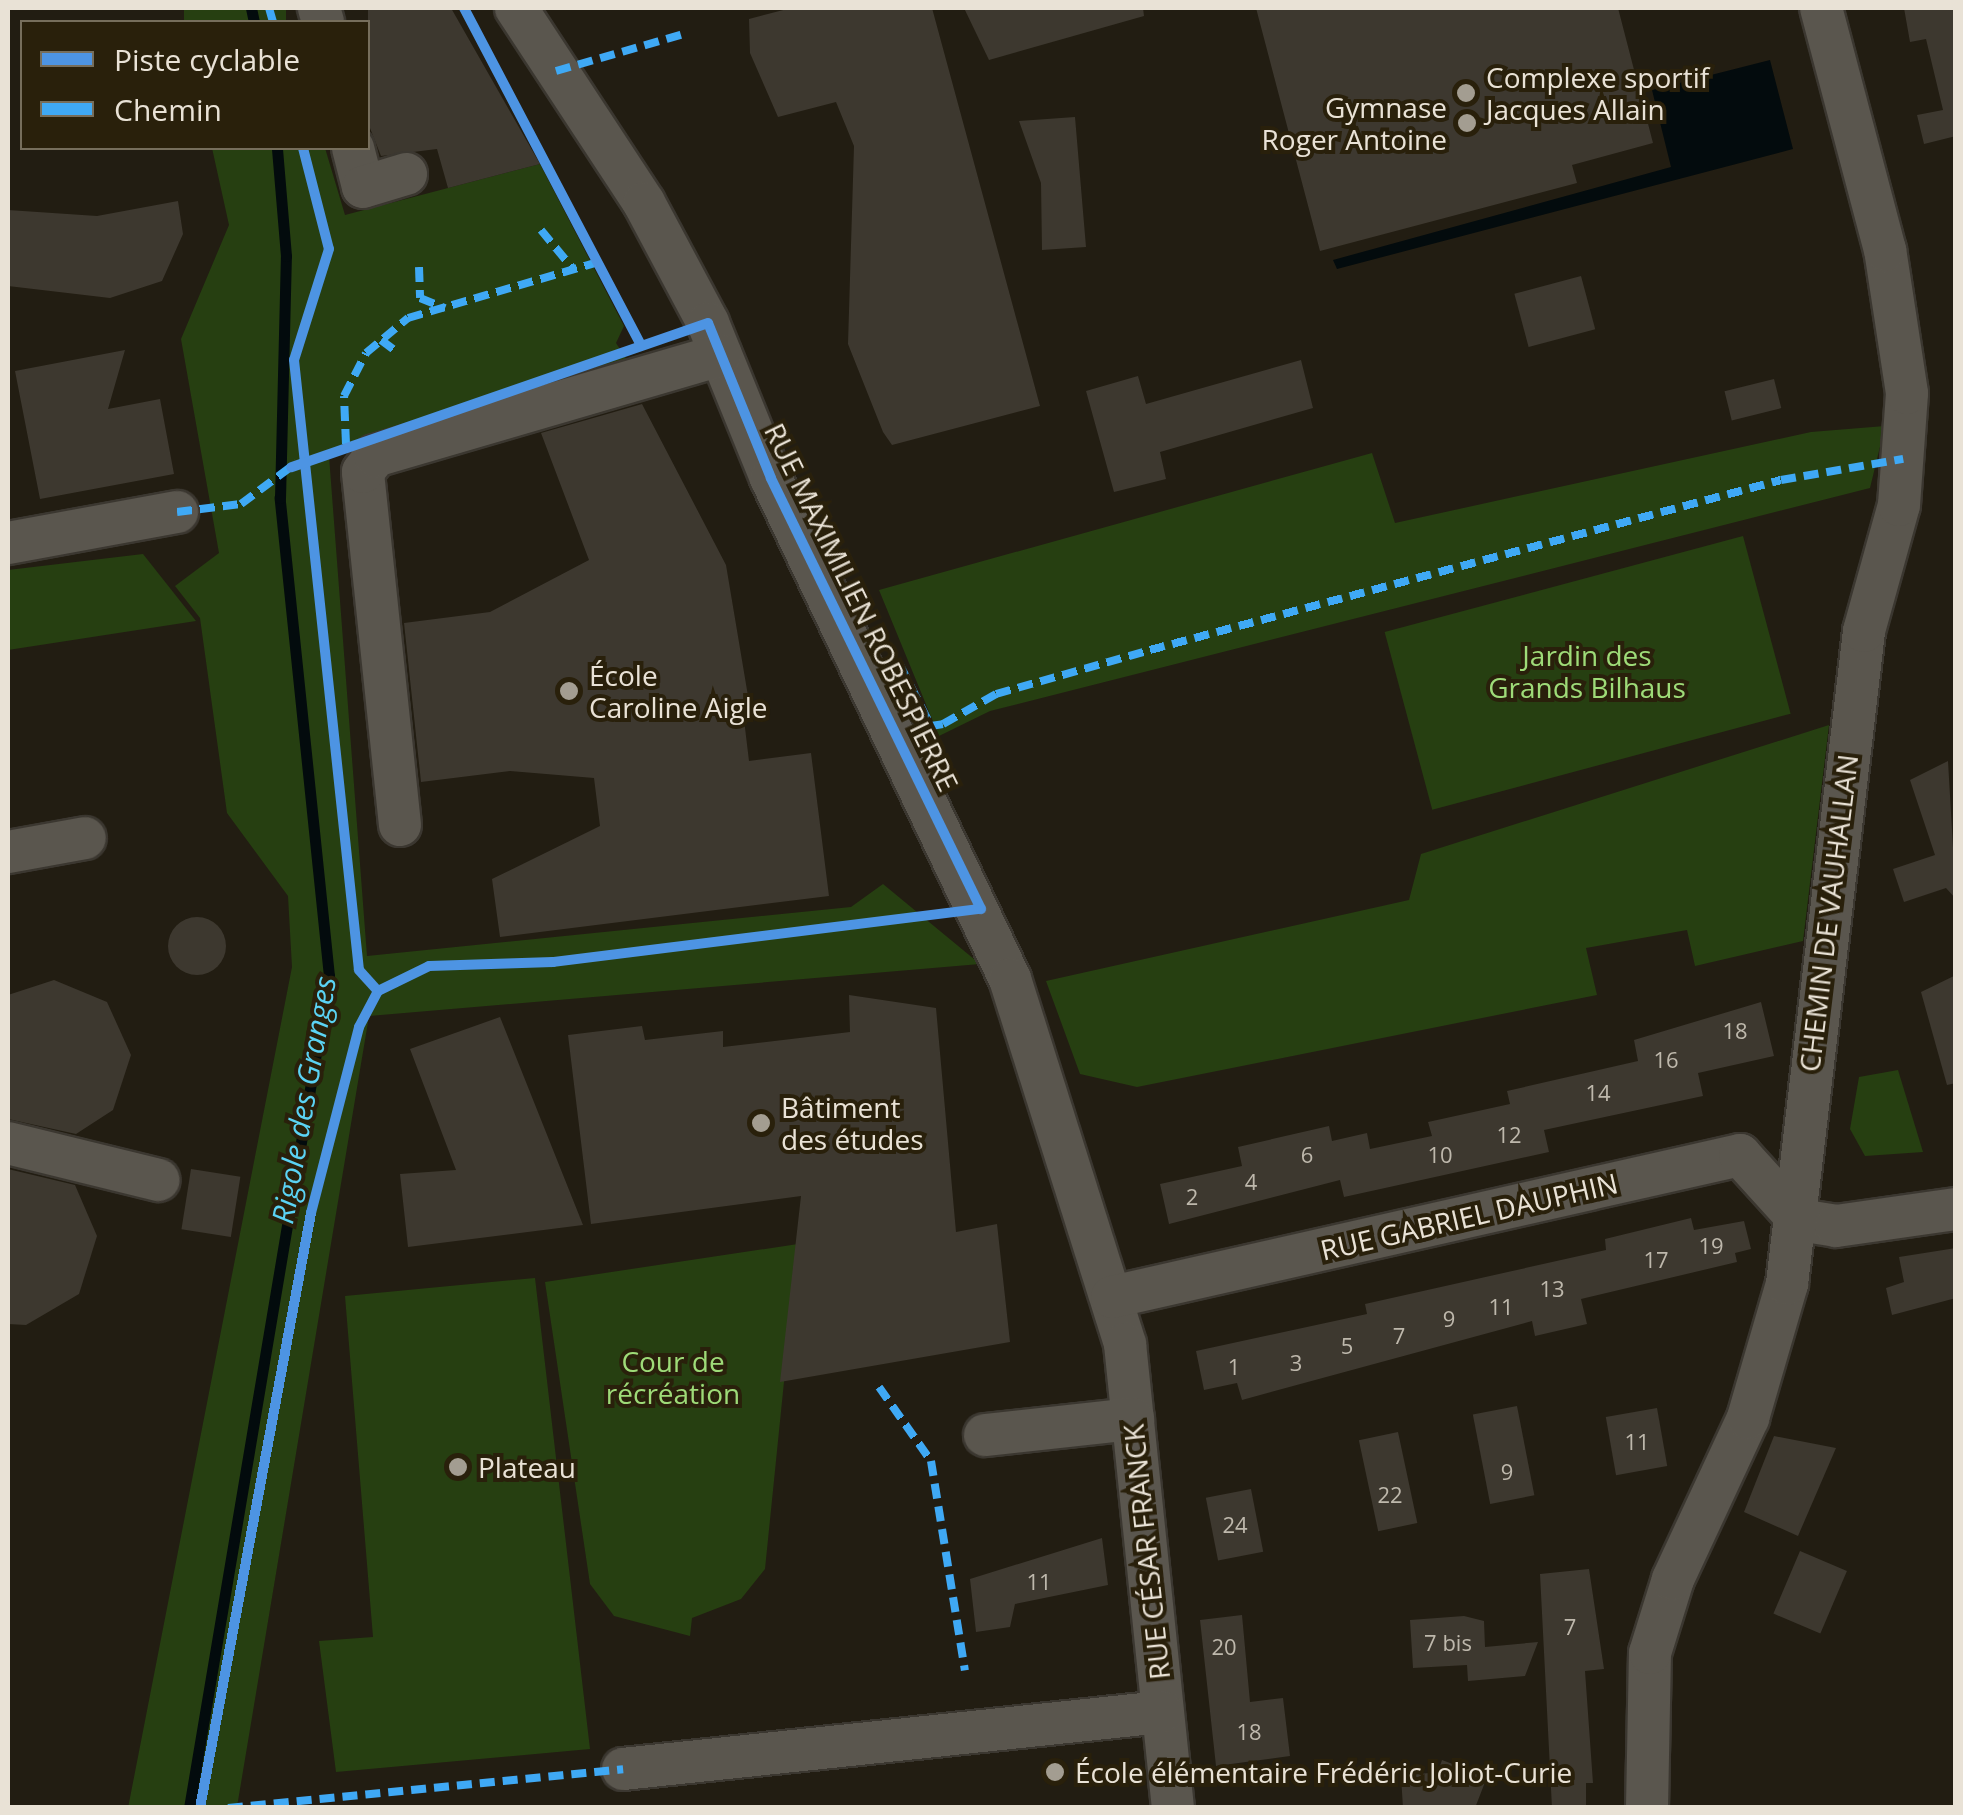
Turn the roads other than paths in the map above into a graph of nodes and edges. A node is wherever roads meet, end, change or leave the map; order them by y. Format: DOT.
graph roads {
  1 [pos="516,8"];
  2 [pos="1788,8"];
  3 [pos="1826,26"];
  4 [pos="354,150"];
  5 [pos="406,174"];
  6 [pos="721,356"];
  7 [pos="178,512"];
  8 [pos="8,542"];
  9 [pos="400,824"];
  10 [pos="85,838"];
  11 [pos="8,852"];
  12 [pos="8,1143"];
  13 [pos="158,1180"];
  14 [pos="1956,1209"];
  15 [pos="1800,1220"];
  16 [pos="1112,1297"];
  17 [pos="1132,1419"];
  18 [pos="985,1434"];
  19 [pos="1162,1712"];
  20 [pos="623,1770"];
  21 [pos="1173,1808"];
  22 [pos="1647,1808"];
  1 -- 6 [label="street, RUE MAXIMILIEN ROBESPIERRE"];
  2 -- 3 [label="street"];
  3 -- 15 [label="street, CHEMIN DE VAUHALLAN"];
  4 -- 5 [label="street"];
  6 -- 9 [label="street"];
  6 -- 16 [label="street, RUE MAXIMILIEN ROBESPIERRE"];
  7 -- 8 [label="street"];
  10 -- 11 [label="street"];
  12 -- 13 [label="street"];
  14 -- 15 [label="street"];
  15 -- 16 [label="street, RUE GABRIEL DAUPHIN"];
  15 -- 22 [label="street, CHEMIN DE VAUHALLAN"];
  16 -- 17 [label="street, RUE CÉSAR FRANCK"];
  17 -- 18 [label="street"];
  17 -- 19 [label="street, RUE CÉSAR FRANCK"];
  19 -- 20 [label="street"];
  19 -- 21 [label="street, RUE CÉSAR FRANCK"];
}
